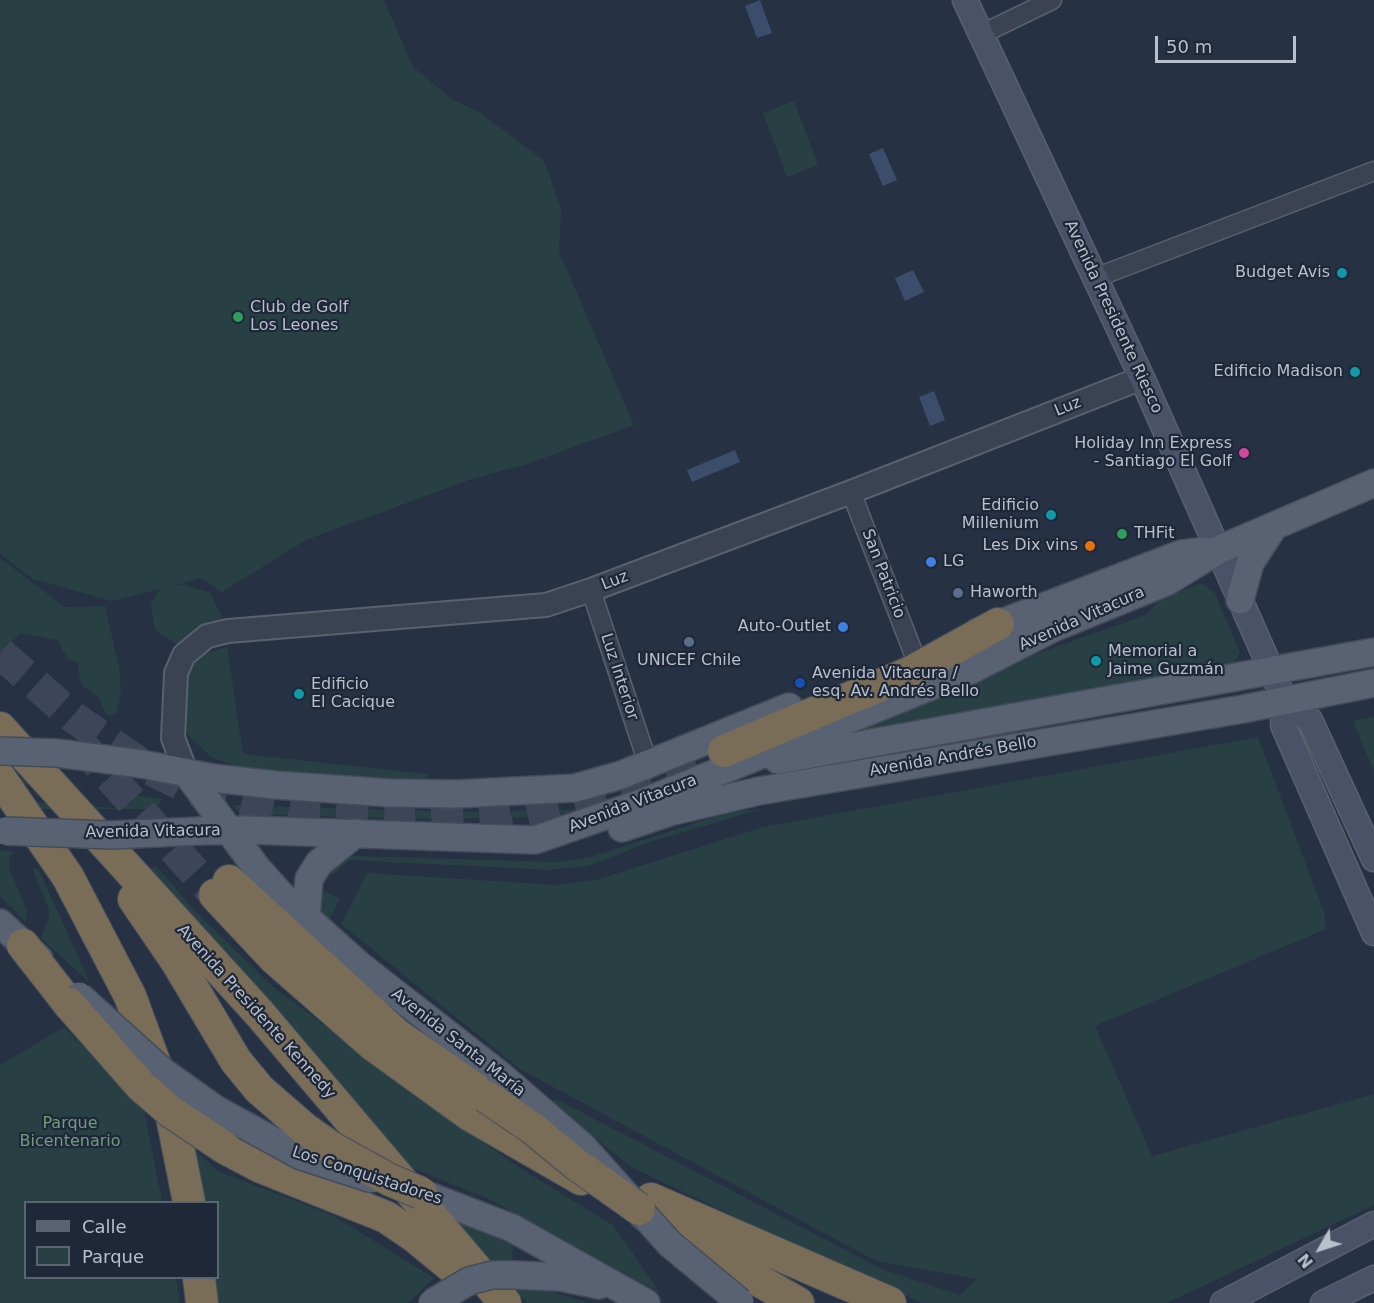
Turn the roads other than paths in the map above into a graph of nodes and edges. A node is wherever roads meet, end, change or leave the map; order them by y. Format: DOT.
graph roads {
  1 [pos="965,0"];
  2 [pos="1052,0"];
  3 [pos="982,34"];
  4 [pos="1374,171"];
  5 [pos="1095,278"];
  6 [pos="1142,378"];
  7 [pos="1374,483"];
  8 [pos="851,492"];
  9 [pos="1274,525"];
  10 [pos="1218,550"];
  11 [pos="591,590"];
  12 [pos="1240,600"];
  13 [pos="998,624"];
  14 [pos="1374,652"];
  15 [pos="915,657"];
  16 [pos="1272,672"];
  17 [pos="1374,683"];
  18 [pos="1285,701"];
  19 [pos="0,728"];
  20 [pos="0,751"];
  21 [pos="724,760"];
  22 [pos="648,764"];
  23 [pos="186,772"];
  24 [pos="0,778"];
  25 [pos="575,788"];
  26 [pos="66,803"];
  27 [pos="3,830"];
  28 [pos="228,830"];
  29 [pos="356,833"];
  30 [pos="535,840"];
  31 [pos="1374,859"];
  32 [pos="306,918"];
  33 [pos="0,923"];
  34 [pos="1374,933"];
  35 [pos="23,945"];
  36 [pos="74,1000"];
  37 [pos="492,1085"];
  38 [pos="515,1141"];
  39 [pos="421,1193"];
  40 [pos="189,1201"];
  41 [pos="639,1209"];
  42 [pos="1374,1224"];
  43 [pos="1374,1278"];
  44 [pos="199,1279"];
  45 [pos="510,1289"];
  46 [pos="641,1301"];
  47 [pos="741,1302"];
  48 [pos="202,1303"];
  49 [pos="432,1303"];
  50 [pos="493,1303"];
  51 [pos="798,1303"];
  52 [pos="890,1303"];
  53 [pos="1222,1303"];
  54 [pos="1323,1303"];
  1 -- 3 [label="main road, Avenida Presidente Riesco"];
  2 -- 3 [label="street"];
  3 -- 5 [label="main road, Avenida Presidente Riesco"];
  4 -- 5 [label="street"];
  5 -- 6 [label="main road, Avenida Presidente Riesco"];
  6 -- 8 [label="street, Luz"];
  6 -- 10 [label="main road, Avenida Presidente Riesco"];
  7 -- 9 [label="main road, Avenida Vitacura"];
  8 -- 11 [label="street, Luz"];
  8 -- 15 [label="street, San Patricio"];
  9 -- 10 [label="main road, Avenida Vitacura"];
  9 -- 12 [label="main road"];
  10 -- 12 [label="main road, Avenida Presidente Riesco"];
  10 -- 13 [label="main road, Avenida Vitacura"];
  10 -- 21 [label="main road, Avenida Vitacura"];
  11 -- 22 [label="street, Luz Interior"];
  11 -- 23 [label="street, Luz"];
  12 -- 16 [label="main road, Avenida Presidente Riesco"];
  13 -- 15 [label="main road, Avenida Vitacura"];
  13 -- 21 [label="highway"];
  14 -- 16 [label="main road, Avenida Andrés Bello"];
  15 -- 22 [label="main road, Avenida Vitacura"];
  16 -- 18 [label="main road, Avenida Presidente Riesco"];
  16 -- 21 [label="main road, Avenida Andrés Bello"];
  17 -- 18 [label="main road, Avenida Andrés Bello"];
  18 -- 30 [label="main road, Avenida Andrés Bello"];
  18 -- 31 [label="main road, Avenida Presidente Riesco"];
  18 -- 34 [label="main road, Avenida Presidente Riesco"];
  19 -- 26 [label="highway, Avenida Presidente Kennedy"];
  20 -- 23 [label="main road, Avenida Vitacura, bridge"];
  21 -- 25 [label="main road, Avenida Andrés Bello"];
  21 -- 30 [label="main road, Avenida Vitacura"];
  22 -- 25 [label="main road, Avenida Vitacura"];
  23 -- 25 [label="main road, Avenida Vitacura"];
  23 -- 28 [label="main road, Avenida Santa María"];
  24 -- 40 [label="highway"];
  26 -- 39 [label="highway, bridge"];
  26 -- 45 [label="highway, Avenida Presidente Kennedy"];
  27 -- 28 [label="main road, Avenida Vitacura, bridge"];
  28 -- 29 [label="main road, Avenida Vitacura"];
  28 -- 32 [label="main road, Avenida Santa María"];
  29 -- 30 [label="main road, Avenida Vitacura"];
  29 -- 32 [label="main road"];
  32 -- 37 [label="main road, Avenida Santa María"];
  33 -- 35 [label="main road"];
  35 -- 36 [label="highway"];
  36 -- 39 [label="main road, Los Conquistadores, bridge"];
  36 -- 50 [label="highway, bridge"];
  37 -- 38 [label="highway"];
  37 -- 41 [label="highway, bridge"];
  38 -- 51 [label="highway"];
  38 -- 52 [label="highway"];
  39 -- 46 [label="main road, Los Conquistadores"];
  41 -- 47 [label="main road, bridge"];
  42 -- 53 [label="main road"];
  43 -- 54 [label="main road"];
  44 -- 48 [label="highway"];
  45 -- 46 [label="main road"];
  45 -- 49 [label="main road, bridge"];
}
